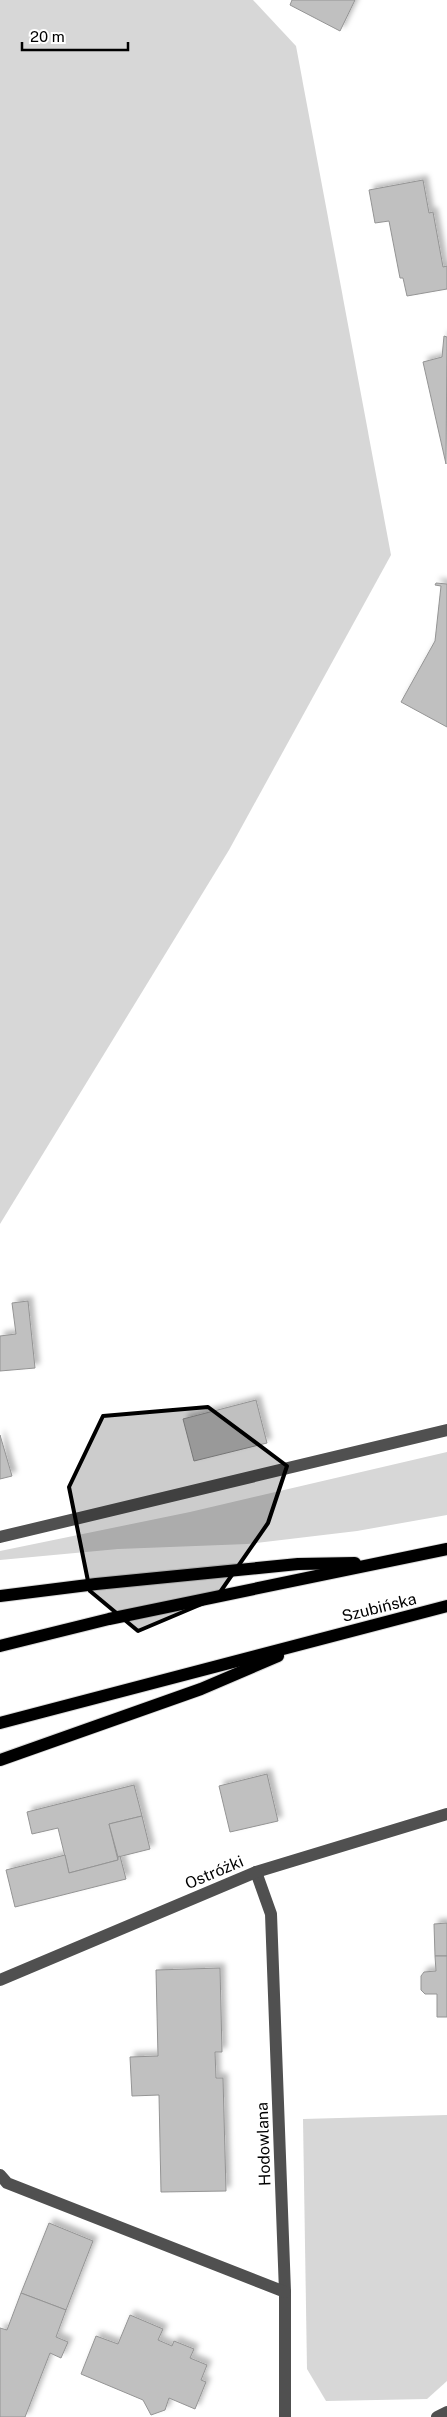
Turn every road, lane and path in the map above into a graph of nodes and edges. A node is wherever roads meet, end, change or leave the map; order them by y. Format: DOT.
graph roads {
  1 [pos="447,1430"];
  2 [pos="0,1537"];
  3 [pos="447,1549"];
  4 [pos="385,1563"];
  5 [pos="0,1596"];
  6 [pos="447,1606"];
  7 [pos="320,1639"];
  8 [pos="0,1646"];
  9 [pos="0,1723"];
  10 [pos="0,1760"];
  11 [pos="447,1814"];
  12 [pos="256,1872"];
  13 [pos="0,1980"];
  14 [pos="0,2175"];
  15 [pos="285,2292"];
  16 [pos="447,2412"];
  17 [pos="285,2417"];
  18 [pos="437,2417"];
  1 -- 2 [label="street"];
  3 -- 4 [label="main road"];
  4 -- 5 [label="main road"];
  4 -- 8 [label="main road"];
  6 -- 7 [label="main road, Szubińska"];
  7 -- 9 [label="main road"];
  7 -- 10 [label="main road"];
  11 -- 12 [label="street, Ostróżki"];
  12 -- 13 [label="street, Ostróżki"];
  12 -- 15 [label="street, Hodowlana"];
  14 -- 15 [label="street"];
  15 -- 17 [label="street, Hodowlana"];
  16 -- 18 [label="street"];
}
